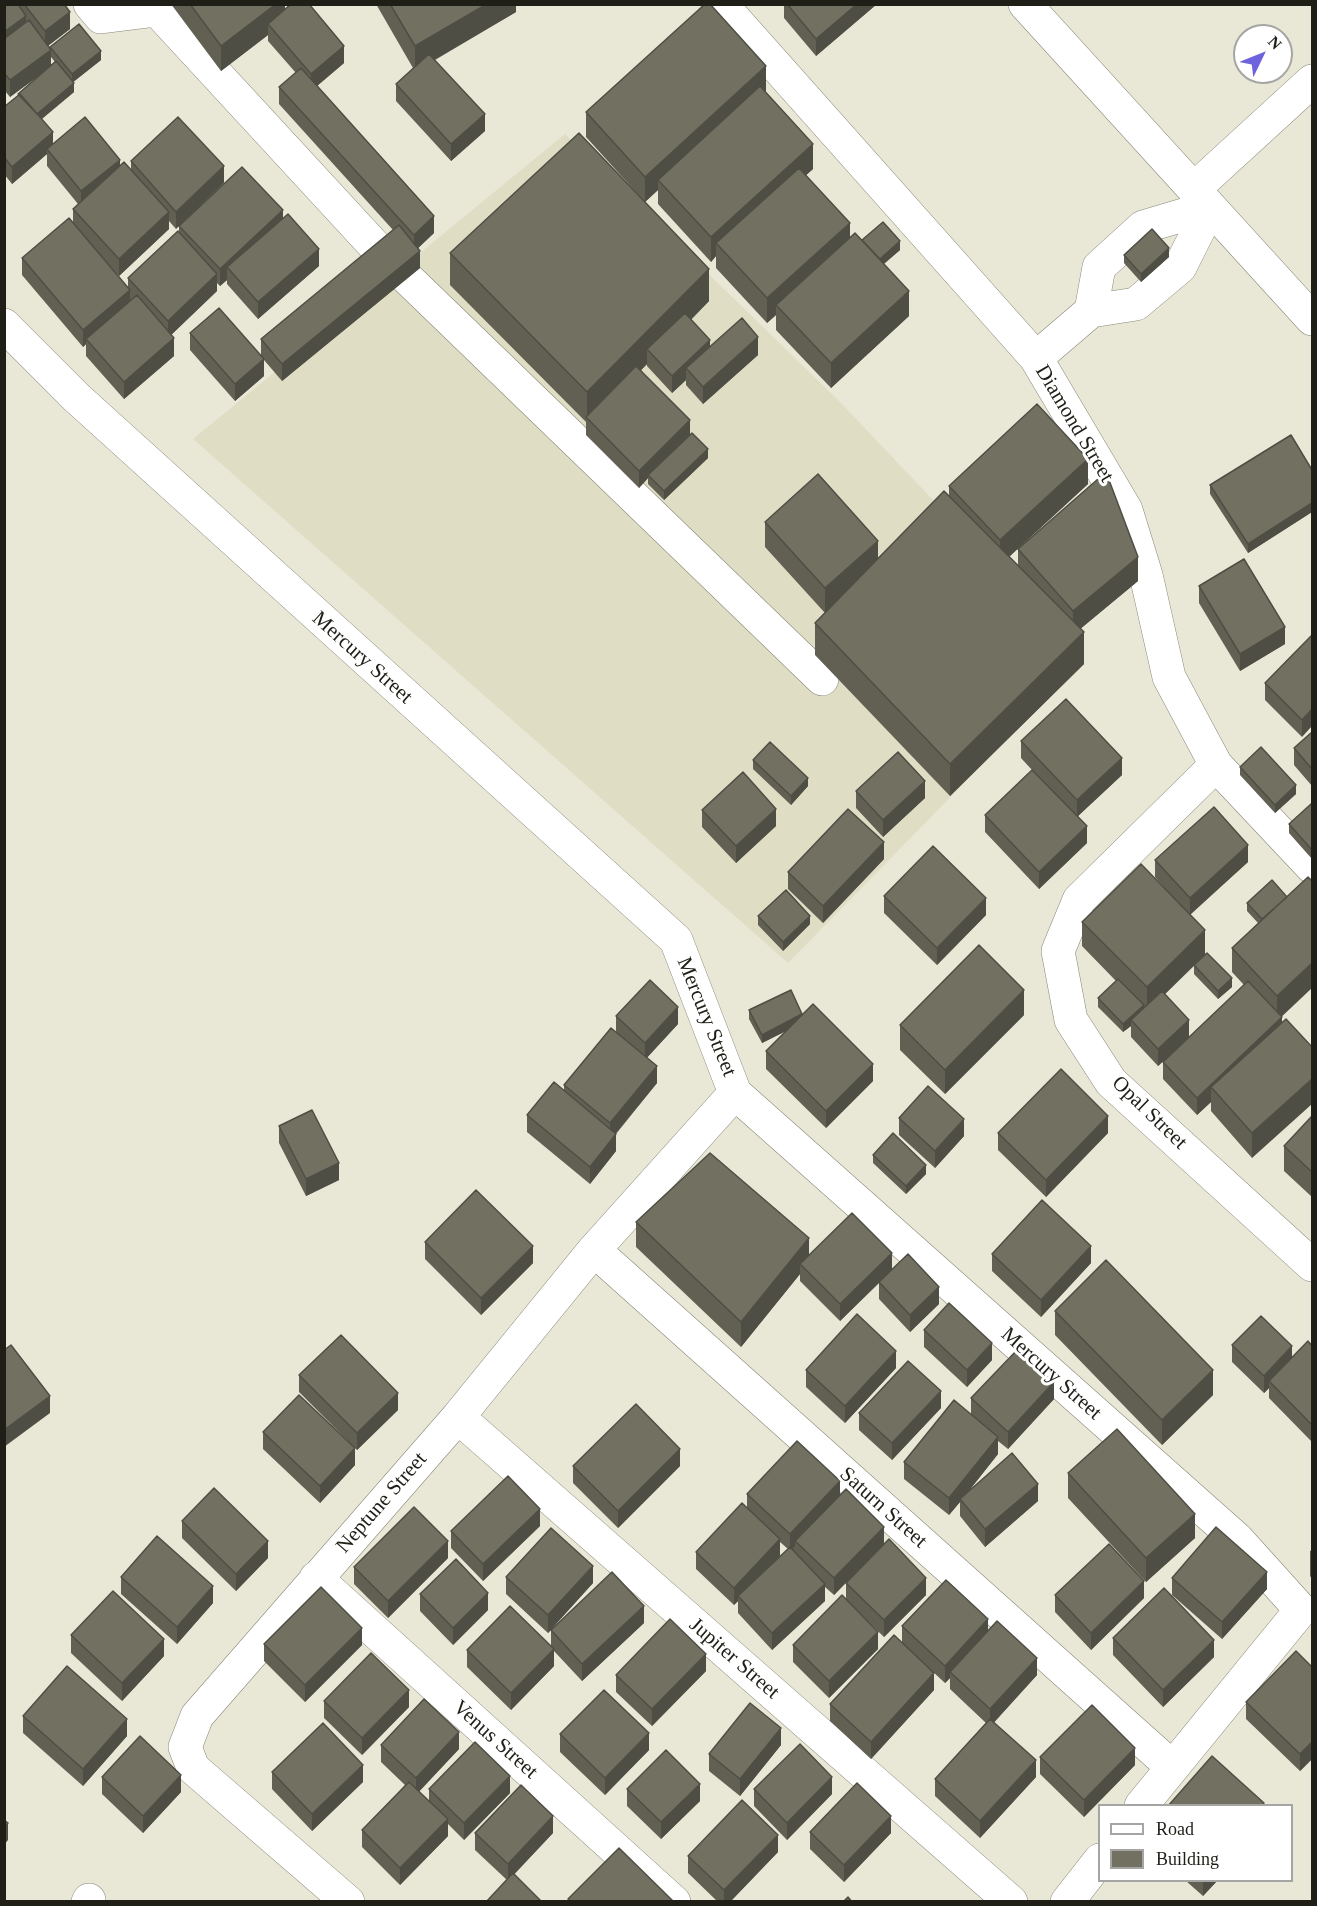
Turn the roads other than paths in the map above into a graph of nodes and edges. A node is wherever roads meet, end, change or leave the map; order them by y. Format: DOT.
graph roads {
  1 [pos="90,4"];
  2 [pos="721,4"];
  3 [pos="1025,4"];
  4 [pos="1312,81"];
  5 [pos="1202,198"];
  6 [pos="383,255"];
  7 [pos="407,278"];
  8 [pos="1090,311"];
  9 [pos="1312,319"];
  10 [pos="4,325"];
  11 [pos="1036,358"];
  12 [pos="822,679"];
  13 [pos="1216,765"];
  14 [pos="1312,867"];
  15 [pos="735,1092"];
  16 [pos="594,1250"];
  17 [pos="1312,1265"];
  18 [pos="458,1417"];
  19 [pos="316,1578"];
  20 [pos="1307,1615"];
  21 [pos="1171,1766"];
  22 [pos="1142,1804"];
  23 [pos="1098,1863"];
  24 [pos="348,1902"];
  25 [pos="674,1902"];
  26 [pos="1011,1902"];
  27 [pos="1067,1902"];
  1 -- 6 [label="street"];
  2 -- 11 [label="street, Diamond Street"];
  3 -- 5 [label="street"];
  4 -- 5 [label="street"];
  5 -- 8 [label="street"];
  5 -- 8 [label="street"];
  5 -- 9 [label="street"];
  7 -- 12 [label="street"];
  8 -- 11 [label="street"];
  10 -- 15 [label="street, Mercury Street"];
  11 -- 13 [label="street, Diamond Street"];
  13 -- 14 [label="street, Diamond Street"];
  13 -- 17 [label="street, Opal Street"];
  15 -- 16 [label="street, Neptune Street"];
  15 -- 20 [label="street, Mercury Street"];
  16 -- 18 [label="street, Neptune Street"];
  16 -- 21 [label="street, Saturn Street"];
  18 -- 19 [label="street, Neptune Street"];
  18 -- 26 [label="street, Jupiter Street"];
  19 -- 24 [label="street, Neptune Street"];
  19 -- 25 [label="street, Venus Street"];
  20 -- 21 [label="street, Mercury Street"];
  21 -- 22 [label="street, Mercury Street"];
  23 -- 27 [label="street"];
}
